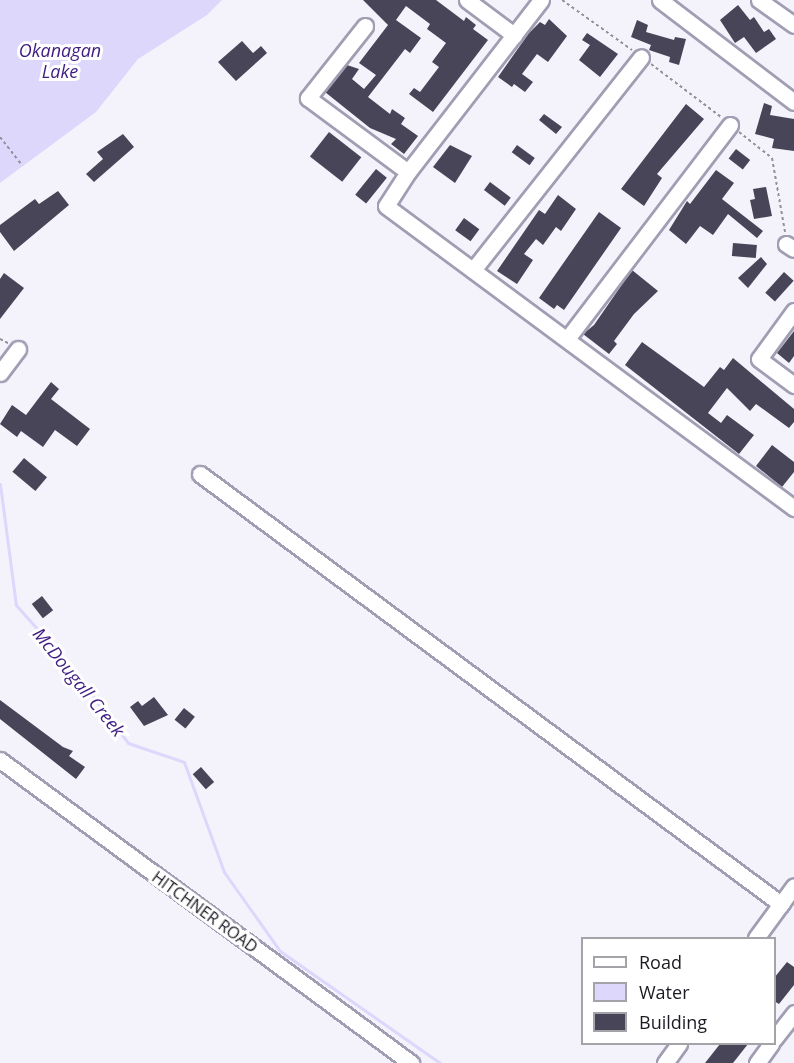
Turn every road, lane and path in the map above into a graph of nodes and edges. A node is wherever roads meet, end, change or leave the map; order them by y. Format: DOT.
graph roads {
  1 [pos="467,0"];
  2 [pos="541,0"];
  3 [pos="562,0"];
  4 [pos="660,0"];
  5 [pos="759,0"];
  6 [pos="794,25"];
  7 [pos="365,26"];
  8 [pos="514,35"];
  9 [pos="641,57"];
  10 [pos="794,102"];
  11 [pos="730,125"];
  12 [pos="0,137"];
  13 [pos="22,165"];
  14 [pos="408,172"];
  15 [pos="790,246"];
  16 [pos="473,270"];
  17 [pos="794,311"];
  18 [pos="567,339"];
  19 [pos="18,349"];
  20 [pos="0,373"];
  21 [pos="794,385"];
  22 [pos="200,474"];
  23 [pos="794,508"];
  24 [pos="0,760"];
  25 [pos="794,886"];
  26 [pos="781,904"];
  27 [pos="757,937"];
  28 [pos="794,1012"];
  29 [pos="776,1036"];
  30 [pos="678,1045"];
  31 [pos="770,1045"];
  32 [pos="411,1063"];
  33 [pos="665,1063"];
  34 [pos="757,1063"];
  1 -- 8 [label="street"];
  2 -- 8 [label="street"];
  3 -- 9 [label="path"];
  4 -- 10 [label="street"];
  5 -- 6 [label="street"];
  7 -- 14 [label="street"];
  8 -- 14 [label="street"];
  9 -- 11 [label="path"];
  9 -- 16 [label="street"];
  11 -- 15 [label="path"];
  11 -- 18 [label="street"];
  12 -- 13 [label="path"];
  14 -- 16 [label="street"];
  16 -- 18 [label="street"];
  17 -- 21 [label="street"];
  18 -- 23 [label="street"];
  19 -- 20 [label="street"];
  22 -- 26 [label="street"];
  24 -- 32 [label="street, HITCHNER ROAD"];
  25 -- 26 [label="street"];
  26 -- 27 [label="street"];
  28 -- 29 [label="street"];
  30 -- 33 [label="street"];
  31 -- 34 [label="street"];
}
